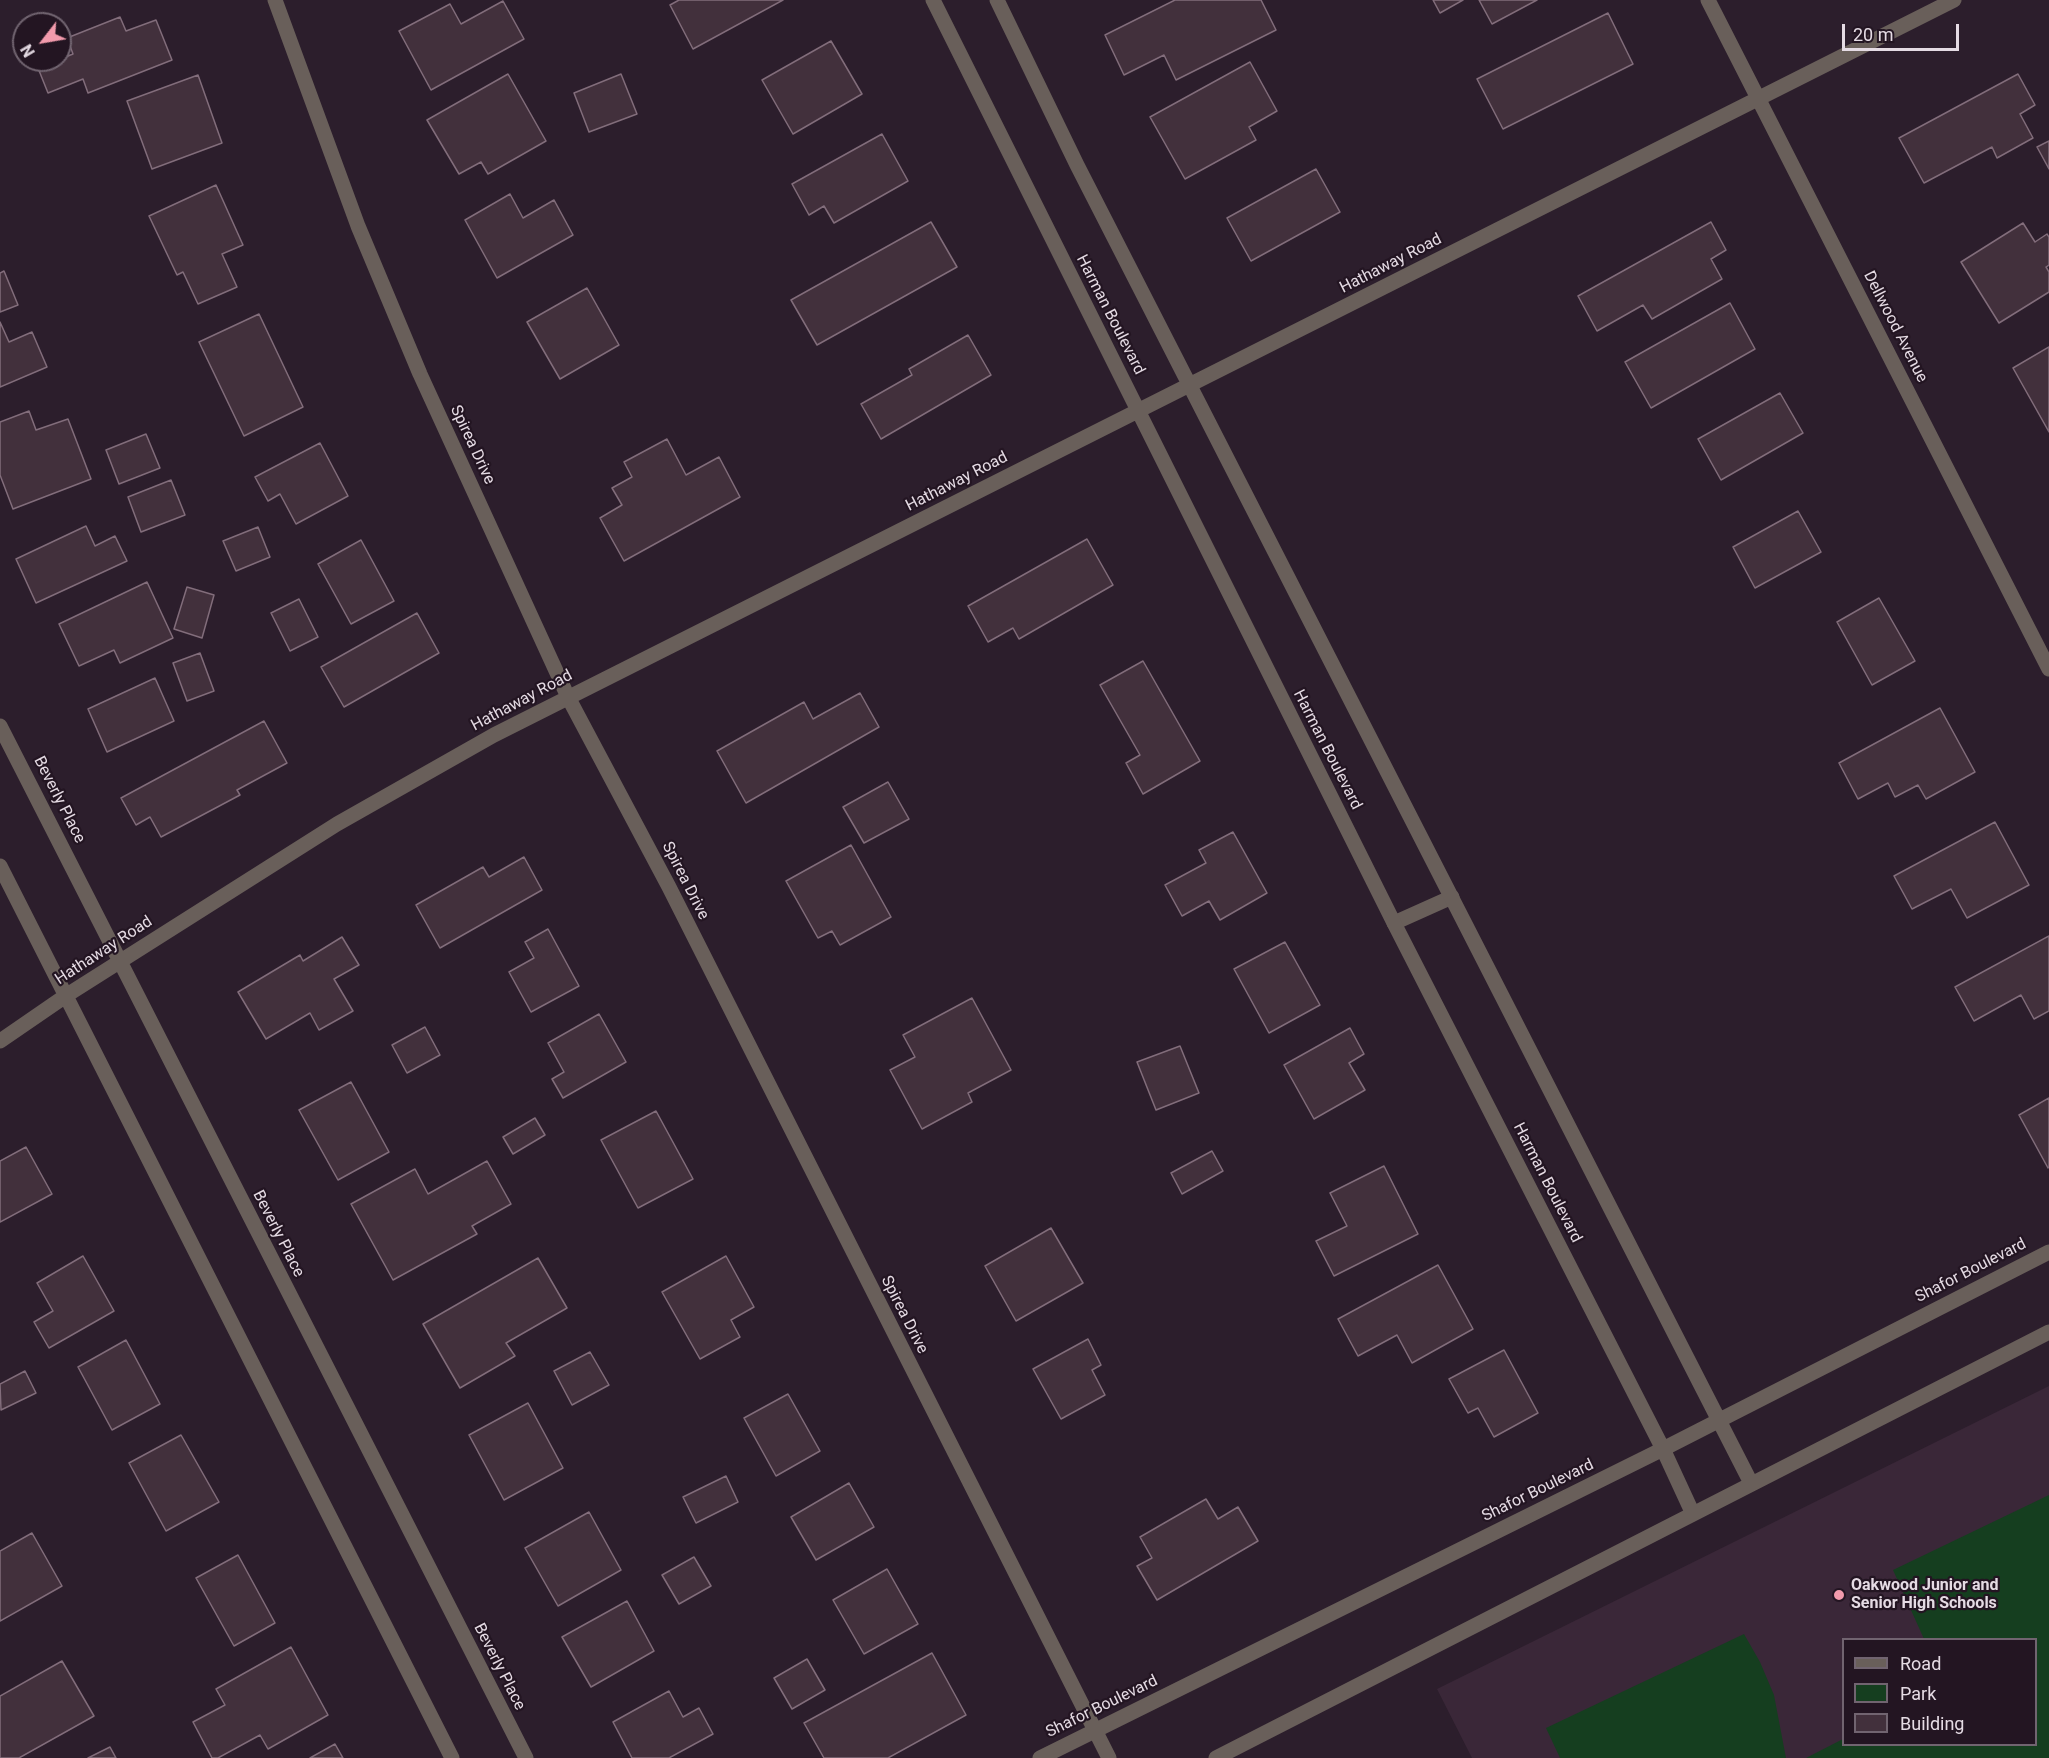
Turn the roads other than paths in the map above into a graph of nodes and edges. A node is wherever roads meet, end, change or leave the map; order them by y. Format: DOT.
graph roads {
  1 [pos="275,0"];
  2 [pos="933,0"];
  3 [pos="997,0"];
  4 [pos="1708,0"];
  5 [pos="1954,0"];
  6 [pos="1759,99"];
  7 [pos="1190,386"];
  8 [pos="1138,411"];
  9 [pos="2049,669"];
  10 [pos="568,697"];
  11 [pos="0,726"];
  12 [pos="0,866"];
  13 [pos="1452,897"];
  14 [pos="1394,923"];
  15 [pos="122,960"];
  16 [pos="67,995"];
  17 [pos="0,1041"];
  18 [pos="2049,1252"];
  19 [pos="2049,1332"];
  20 [pos="1720,1421"];
  21 [pos="1663,1449"];
  22 [pos="1751,1483"];
  23 [pos="1693,1514"];
  24 [pos="1095,1730"];
  25 [pos="452,1758"];
  26 [pos="526,1758"];
  27 [pos="1040,1758"];
  28 [pos="1109,1758"];
  29 [pos="1216,1758"];
  1 -- 10 [label="street, Spirea Drive"];
  2 -- 8 [label="street, Harman Boulevard"];
  3 -- 7 [label="street"];
  4 -- 6 [label="street, Dellwood Avenue"];
  5 -- 6 [label="street, Hathaway Road"];
  6 -- 7 [label="street, Hathaway Road"];
  6 -- 9 [label="street, Dellwood Avenue"];
  7 -- 8 [label="street, Hathaway Road"];
  7 -- 13 [label="street"];
  8 -- 10 [label="street, Hathaway Road"];
  8 -- 14 [label="street, Harman Boulevard"];
  10 -- 15 [label="street, Hathaway Road"];
  10 -- 24 [label="street, Spirea Drive"];
  11 -- 15 [label="street, Beverly Place"];
  12 -- 16 [label="street"];
  13 -- 14 [label="street"];
  13 -- 20 [label="street"];
  14 -- 21 [label="street, Harman Boulevard"];
  15 -- 16 [label="street, Hathaway Road"];
  15 -- 26 [label="street, Beverly Place"];
  16 -- 17 [label="street, Hathaway Road"];
  16 -- 25 [label="street"];
  18 -- 20 [label="street, Shafor Boulevard"];
  19 -- 22 [label="street"];
  20 -- 21 [label="street, Shafor Boulevard"];
  20 -- 22 [label="street"];
  21 -- 23 [label="street, Harman Boulevard"];
  21 -- 24 [label="street, Shafor Boulevard"];
  22 -- 23 [label="street"];
  23 -- 29 [label="street"];
  24 -- 27 [label="street, Shafor Boulevard"];
  24 -- 28 [label="street, Spirea Drive"];
}
